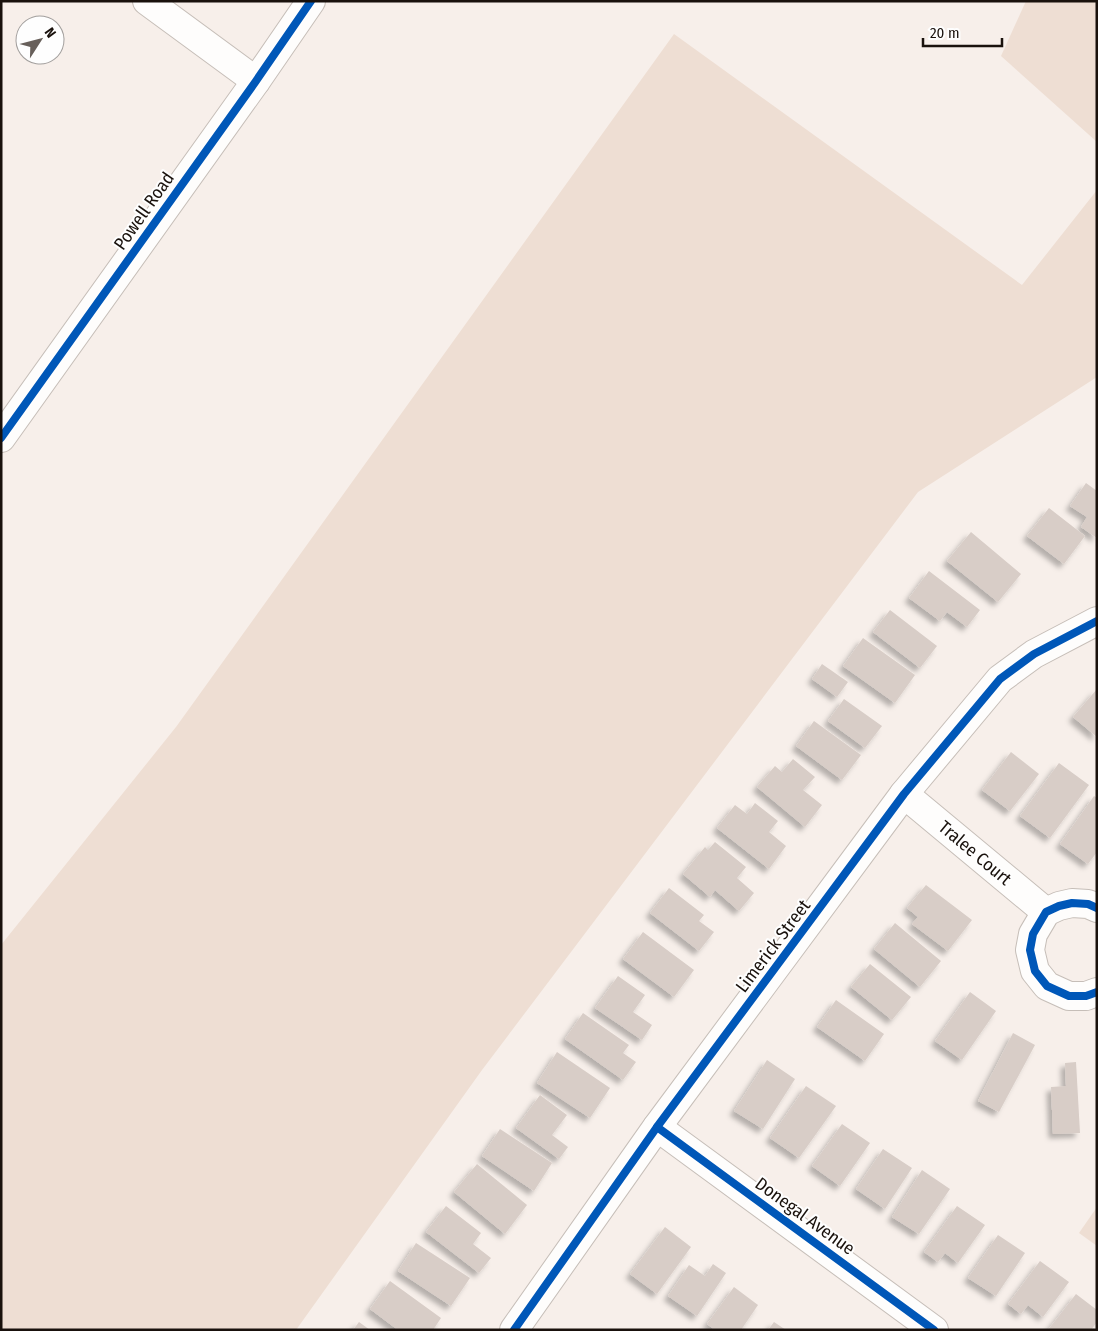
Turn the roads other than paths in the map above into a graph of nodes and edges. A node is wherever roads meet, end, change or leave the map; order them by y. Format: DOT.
graph roads {
  1 [pos="146,1"];
  2 [pos="311,1"];
  3 [pos="256,81"];
  4 [pos="1,438"];
  5 [pos="1097,621"];
  6 [pos="904,794"];
  7 [pos="1097,908"];
  8 [pos="1046,912"];
  9 [pos="1097,992"];
  10 [pos="658,1127"];
  11 [pos="514,1330"];
  12 [pos="934,1330"];
  1 -- 3 [label="street"];
  2 -- 3 [label="street, Powell Road"];
  3 -- 4 [label="street, Powell Road"];
  5 -- 6 [label="street, Limerick Street"];
  6 -- 8 [label="street, Tralee Court"];
  6 -- 10 [label="street, Limerick Street"];
  7 -- 8 [label="street"];
  8 -- 9 [label="street"];
  10 -- 11 [label="street, Limerick Street"];
  10 -- 12 [label="street, Donegal Avenue"];
}
